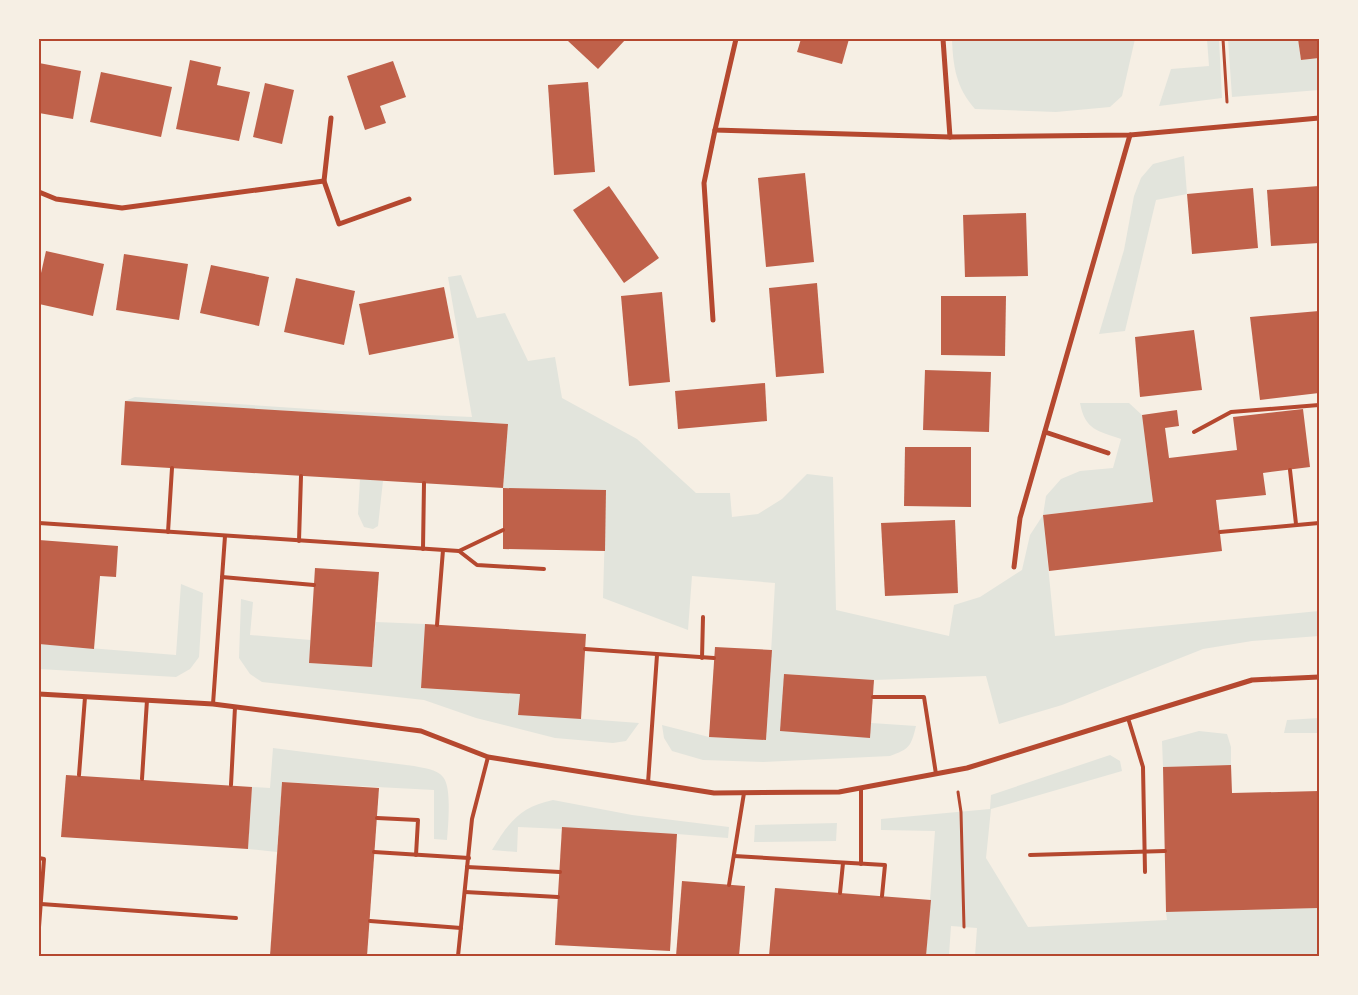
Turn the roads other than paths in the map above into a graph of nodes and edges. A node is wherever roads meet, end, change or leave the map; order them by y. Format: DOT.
graph roads {
  1 [pos="736,39"];
  2 [pos="943,39"];
  3 [pos="331,118"];
  4 [pos="1319,118"];
  5 [pos="715,130"];
  6 [pos="1130,135"];
  7 [pos="950,136"];
  8 [pos="324,180"];
  9 [pos="39,192"];
  10 [pos="409,199"];
  11 [pos="712,320"];
  12 [pos="1319,405"];
  13 [pos="1044,432"];
  14 [pos="1194,432"];
  15 [pos="1108,453"];
  16 [pos="172,468"];
  17 [pos="1290,470"];
  18 [pos="301,476"];
  19 [pos="424,483"];
  20 [pos="39,523"];
  21 [pos="1319,523"];
  22 [pos="1296,524"];
  23 [pos="503,530"];
  24 [pos="168,532"];
  25 [pos="1220,532"];
  26 [pos="225,536"];
  27 [pos="299,541"];
  28 [pos="424,549"];
  29 [pos="443,550"];
  30 [pos="459,551"];
  31 [pos="1014,567"];
  32 [pos="544,569"];
  33 [pos="222,576"];
  34 [pos="314,585"];
  35 [pos="703,618"];
  36 [pos="437,625"];
  37 [pos="585,649"];
  38 [pos="657,655"];
  39 [pos="702,658"];
  40 [pos="714,658"];
  41 [pos="1319,677"];
  42 [pos="39,694"];
  43 [pos="85,697"];
  44 [pos="873,697"];
  45 [pos="148,700"];
  46 [pos="213,704"];
  47 [pos="235,707"];
  48 [pos="1128,718"];
  49 [pos="488,757"];
  50 [pos="936,774"];
  51 [pos="79,776"];
  52 [pos="142,779"];
  53 [pos="648,783"];
  54 [pos="230,786"];
  55 [pos="861,789"];
  56 [pos="744,793"];
  57 [pos="376,818"];
  58 [pos="1144,851"];
  59 [pos="1165,851"];
  60 [pos="374,852"];
  61 [pos="416,855"];
  62 [pos="1030,855"];
  63 [pos="734,856"];
  64 [pos="39,858"];
  65 [pos="468,858"];
  66 [pos="843,862"];
  67 [pos="861,864"];
  68 [pos="467,867"];
  69 [pos="560,872"];
  70 [pos="1145,872"];
  71 [pos="729,885"];
  72 [pos="465,892"];
  73 [pos="840,893"];
  74 [pos="882,896"];
  75 [pos="558,897"];
  76 [pos="41,904"];
  77 [pos="236,918"];
  78 [pos="370,921"];
  79 [pos="39,922"];
  80 [pos="39,927"];
  81 [pos="461,928"];
  82 [pos="458,956"];
  1 -- 5 [label="street"];
  2 -- 7 [label="street"];
  3 -- 8 [label="street"];
  4 -- 6 [label="street"];
  5 -- 7 [label="street"];
  5 -- 11 [label="street"];
  6 -- 7 [label="street"];
  6 -- 13 [label="street"];
  8 -- 9 [label="street"];
  8 -- 10 [label="street"];
  12 -- 14 [label="lane"];
  13 -- 15 [label="street"];
  13 -- 31 [label="street"];
  16 -- 24 [label="lane"];
  17 -- 22 [label="lane"];
  18 -- 27 [label="lane"];
  19 -- 28 [label="lane"];
  20 -- 24 [label="lane"];
  21 -- 22 [label="lane"];
  22 -- 25 [label="lane"];
  23 -- 30 [label="lane"];
  24 -- 26 [label="lane"];
  26 -- 27 [label="lane"];
  26 -- 33 [label="lane"];
  27 -- 28 [label="lane"];
  28 -- 29 [label="lane"];
  29 -- 30 [label="lane"];
  29 -- 36 [label="lane"];
  30 -- 32 [label="lane"];
  33 -- 34 [label="lane"];
  33 -- 46 [label="lane"];
  35 -- 39 [label="lane"];
  37 -- 38 [label="lane"];
  38 -- 39 [label="lane"];
  38 -- 53 [label="lane"];
  39 -- 40 [label="lane"];
  41 -- 48 [label="street"];
  42 -- 43 [label="street"];
  43 -- 45 [label="street"];
  43 -- 51 [label="lane"];
  44 -- 50 [label="lane"];
  45 -- 46 [label="street"];
  45 -- 52 [label="lane"];
  46 -- 47 [label="street"];
  47 -- 49 [label="street"];
  47 -- 54 [label="lane"];
  48 -- 50 [label="street"];
  48 -- 58 [label="lane"];
  49 -- 53 [label="street"];
  49 -- 65 [label="lane"];
  50 -- 55 [label="street"];
  53 -- 56 [label="street"];
  55 -- 56 [label="street"];
  55 -- 67 [label="lane"];
  56 -- 63 [label="lane"];
  57 -- 61 [label="lane"];
  58 -- 59 [label="lane"];
  58 -- 62 [label="lane"];
  58 -- 70 [label="lane"];
  60 -- 61 [label="lane"];
  61 -- 65 [label="lane"];
  63 -- 66 [label="lane"];
  63 -- 71 [label="lane"];
  64 -- 76 [label="lane"];
  65 -- 68 [label="lane"];
  66 -- 67 [label="lane"];
  66 -- 73 [label="lane"];
  67 -- 74 [label="lane"];
  68 -- 69 [label="lane"];
  68 -- 72 [label="lane"];
  72 -- 75 [label="lane"];
  72 -- 81 [label="lane"];
  76 -- 77 [label="lane"];
  76 -- 79 [label="lane"];
  78 -- 81 [label="lane"];
  79 -- 80 [label="lane"];
  81 -- 82 [label="lane"];
}
